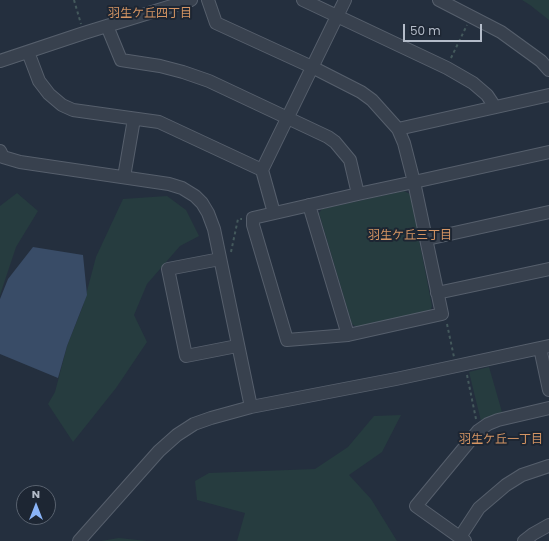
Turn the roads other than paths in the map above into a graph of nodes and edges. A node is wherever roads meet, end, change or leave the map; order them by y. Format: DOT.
graph roads {
  1 [pos="191,0"];
  2 [pos="208,0"];
  3 [pos="303,0"];
  4 [pos="345,0"];
  5 [pos="440,0"];
  6 [pos="337,16"];
  7 [pos="107,26"];
  8 [pos="28,52"];
  9 [pos="0,61"];
  10 [pos="312,67"];
  11 [pos="549,70"];
  12 [pos="549,95"];
  13 [pos="495,107"];
  14 [pos="134,119"];
  15 [pos="287,119"];
  16 [pos="398,129"];
  17 [pos="549,152"];
  18 [pos="1,157"];
  19 [pos="262,170"];
  20 [pos="124,177"];
  21 [pos="414,182"];
  22 [pos="358,194"];
  23 [pos="309,205"];
  24 [pos="274,212"];
  25 [pos="549,212"];
  26 [pos="427,239"];
  27 [pos="220,259"];
  28 [pos="549,269"];
  29 [pos="437,293"];
  30 [pos="348,335"];
  31 [pos="237,346"];
  32 [pos="544,347"];
  33 [pos="549,390"];
  34 [pos="251,408"];
  35 [pos="549,408"];
  36 [pos="549,466"];
  37 [pos="549,525"];
  38 [pos="462,539"];
  39 [pos="79,541"];
  40 [pos="524,541"];
  1 -- 7 [label="street"];
  2 -- 10 [label="street"];
  3 -- 6 [label="street"];
  4 -- 6 [label="street"];
  5 -- 11 [label="street"];
  6 -- 10 [label="street"];
  6 -- 13 [label="street"];
  7 -- 8 [label="street"];
  7 -- 15 [label="street"];
  8 -- 9 [label="street"];
  8 -- 14 [label="street"];
  10 -- 15 [label="street"];
  10 -- 16 [label="street"];
  12 -- 13 [label="street"];
  13 -- 16 [label="street"];
  14 -- 19 [label="street"];
  14 -- 20 [label="street"];
  15 -- 19 [label="street"];
  15 -- 22 [label="street"];
  16 -- 21 [label="street"];
  17 -- 21 [label="street"];
  18 -- 20 [label="street"];
  19 -- 24 [label="street"];
  20 -- 27 [label="street"];
  21 -- 22 [label="street"];
  21 -- 26 [label="street"];
  22 -- 23 [label="street"];
  23 -- 24 [label="street"];
  23 -- 30 [label="street"];
  24 -- 30 [label="street"];
  25 -- 26 [label="street"];
  26 -- 29 [label="street"];
  27 -- 31 [label="street"];
  27 -- 31 [label="street"];
  28 -- 29 [label="street"];
  29 -- 30 [label="street"];
  31 -- 34 [label="street"];
  32 -- 33 [label="street"];
  32 -- 34 [label="street"];
  34 -- 39 [label="street"];
  35 -- 38 [label="street"];
  36 -- 38 [label="street"];
  37 -- 40 [label="street"];
}
